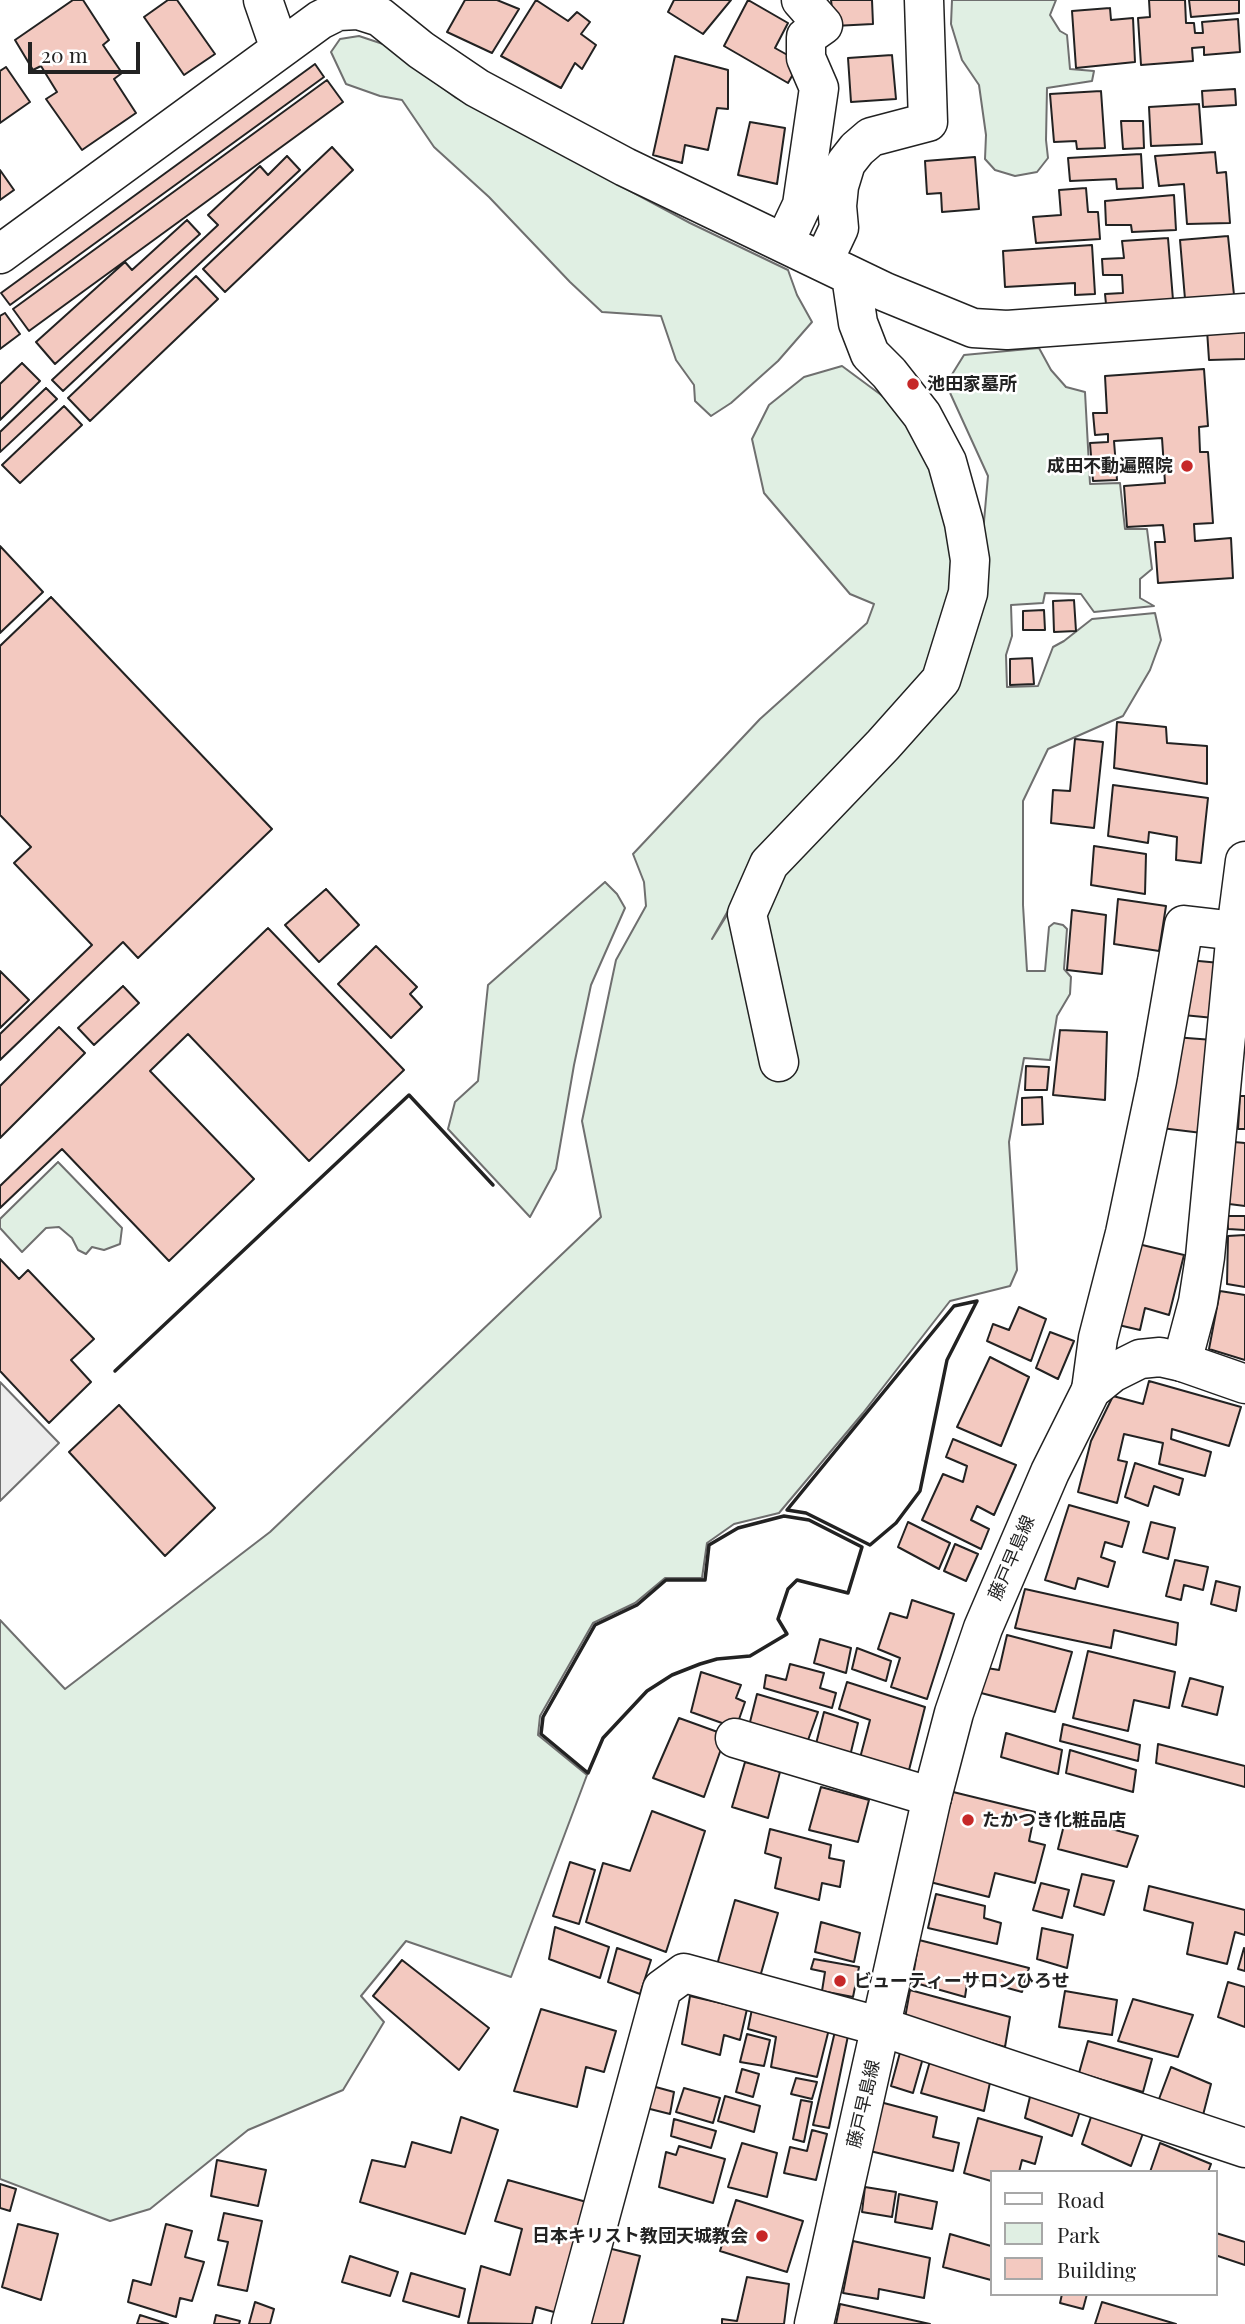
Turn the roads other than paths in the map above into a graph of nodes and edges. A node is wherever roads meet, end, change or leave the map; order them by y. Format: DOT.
graph roads {
  1 [pos="263,0"];
  2 [pos="802,0"];
  3 [pos="924,0"];
  4 [pos="280,49"];
  5 [pos="784,243"];
  6 [pos="0,254"];
  7 [pos="837,269"];
  8 [pos="1245,313"];
  9 [pos="1245,861"];
  10 [pos="1236,930"];
  11 [pos="779,1062"];
  12 [pos="1182,1362"];
  13 [pos="1245,1384"];
  14 [pos="1091,1390"];
  15 [pos="735,1738"];
  16 [pos="932,1797"];
  17 [pos="882,2027"];
  18 [pos="1245,2148"];
  19 [pos="571,2324"];
  20 [pos="814,2324"];
  1 -- 4 [label="street"];
  2 -- 5 [label="street"];
  3 -- 7 [label="street"];
  4 -- 5 [label="street"];
  4 -- 6 [label="street"];
  5 -- 7 [label="street"];
  7 -- 8 [label="street"];
  7 -- 11 [label="street"];
  9 -- 10 [label="street"];
  10 -- 12 [label="street"];
  10 -- 14 [label="street"];
  12 -- 13 [label="street, 藤戸早島線"];
  12 -- 14 [label="street, 藤戸早島線"];
  14 -- 16 [label="street, 藤戸早島線"];
  15 -- 16 [label="street"];
  16 -- 17 [label="street, 藤戸早島線"];
  17 -- 18 [label="street"];
  17 -- 19 [label="street"];
  17 -- 20 [label="street, 藤戸早島線"];
}
